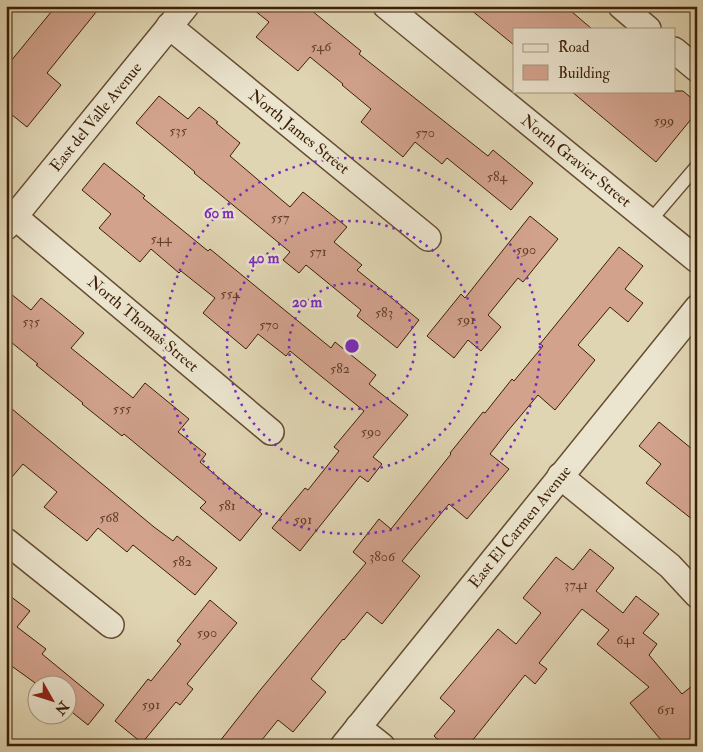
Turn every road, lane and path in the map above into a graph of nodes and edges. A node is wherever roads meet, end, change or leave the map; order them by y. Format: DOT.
graph roads {
  1 [pos="186,6"];
  2 [pos="386,6"];
  3 [pos="621,6"];
  4 [pos="170,26"];
  5 [pos="647,28"];
  6 [pos="676,52"];
  7 [pos="697,69"];
  8 [pos="697,166"];
  9 [pos="650,221"];
  10 [pos="10,222"];
  11 [pos="428,238"];
  12 [pos="697,260"];
  13 [pos="697,308"];
  14 [pos="271,432"];
  15 [pos="560,476"];
  16 [pos="6,541"];
  17 [pos="697,595"];
  18 [pos="111,625"];
  19 [pos="351,736"];
  20 [pos="382,746"];
  1 -- 4 [label="street, East del Valle Avenue"];
  2 -- 9 [label="street, North Gravier Street"];
  3 -- 5 [label="street"];
  4 -- 10 [label="street, East del Valle Avenue"];
  4 -- 11 [label="street, North James Street"];
  6 -- 7 [label="street"];
  8 -- 9 [label="lane"];
  9 -- 12 [label="street, North Gravier Street"];
  10 -- 14 [label="street, North Thomas Street"];
  13 -- 15 [label="street, East El Carmen Avenue"];
  15 -- 17 [label="street"];
  15 -- 19 [label="street, East El Carmen Avenue"];
  16 -- 18 [label="street"];
  19 -- 20 [label="street"];
}
